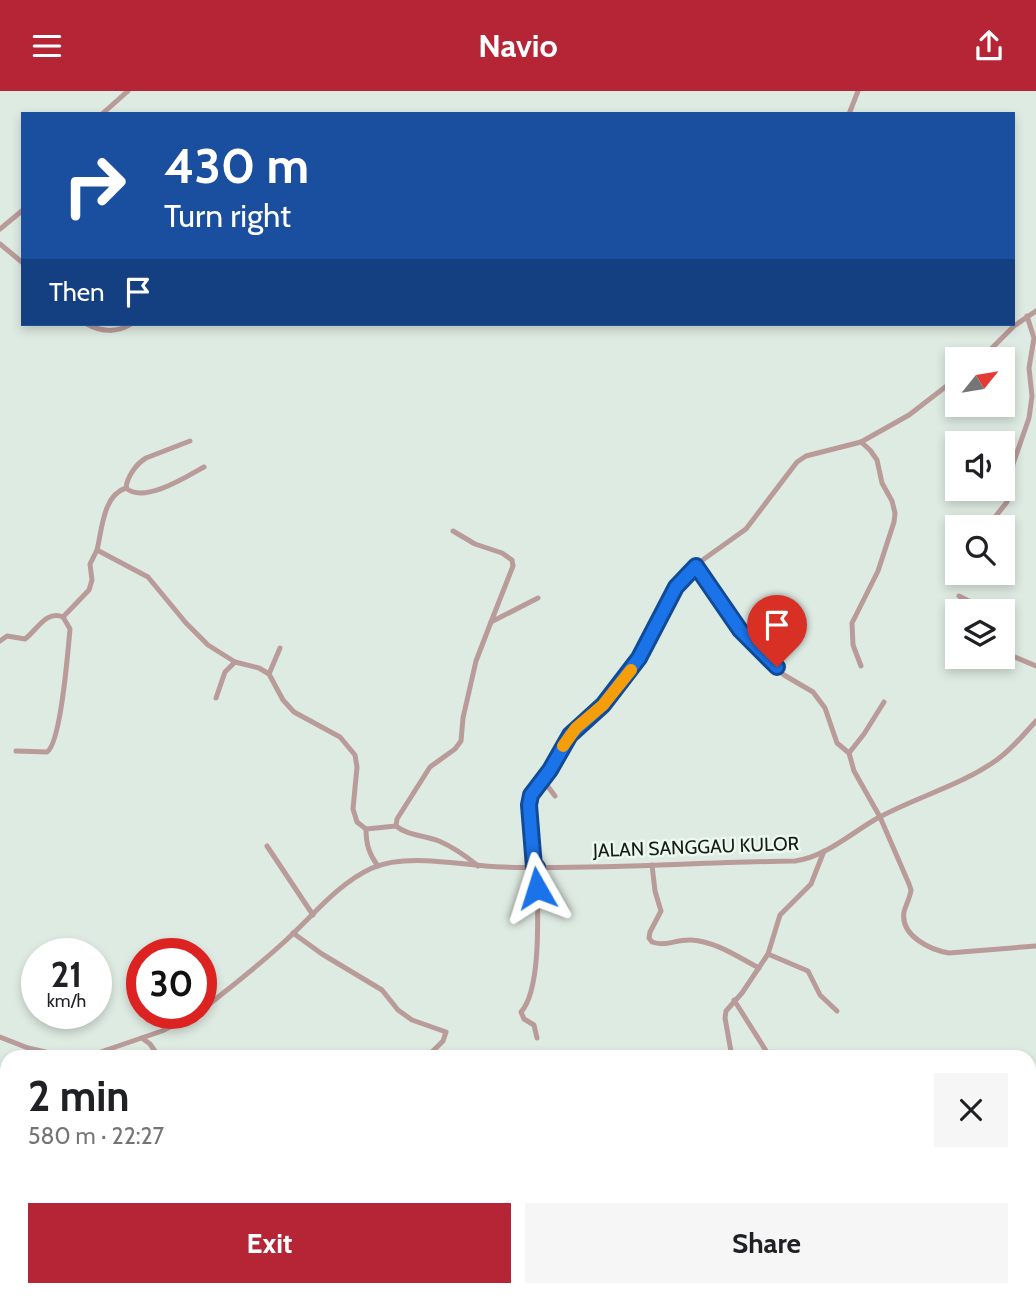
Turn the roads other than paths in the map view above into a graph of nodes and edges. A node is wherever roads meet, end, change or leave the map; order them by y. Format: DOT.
graph roads {
  1 [pos="128,91"];
  2 [pos="858,91"];
  3 [pos="104,112"];
  4 [pos="850,112"];
  5 [pos="21,212"];
  6 [pos="0,229"];
  7 [pos="0,244"];
  8 [pos="21,261"];
  9 [pos="1036,311"];
  10 [pos="1027,316"];
  11 [pos="1015,324"];
  12 [pos="90,326"];
  13 [pos="127,326"];
  14 [pos="1013,326"];
  15 [pos="993,347"];
  16 [pos="945,387"];
  17 [pos="190,441"];
  18 [pos="861,442"];
  19 [pos="204,467"];
  20 [pos="126,488"];
  21 [pos="997,515"];
  22 [pos="453,531"];
  23 [pos="97,550"];
  24 [pos="696,566"];
  25 [pos="959,596"];
  26 [pos="538,598"];
  27 [pos="965,599"];
  28 [pos="64,617"];
  29 [pos="492,622"];
  30 [pos="0,641"];
  31 [pos="280,648"];
  32 [pos="1015,657"];
  33 [pos="235,661"];
  34 [pos="861,666"];
  35 [pos="1036,666"];
  36 [pos="269,674"];
  37 [pos="216,698"];
  38 [pos="884,702"];
  39 [pos="1036,720"];
  40 [pos="16,751"];
  41 [pos="849,753"];
  42 [pos="543,780"];
  43 [pos="555,796"];
  44 [pos="880,817"];
  45 [pos="396,825"];
  46 [pos="366,829"];
  47 [pos="267,846"];
  48 [pos="824,851"];
  49 [pos="652,865"];
  50 [pos="378,866"];
  51 [pos="478,866"];
  52 [pos="536,867"];
  53 [pos="313,915"];
  54 [pos="293,933"];
  55 [pos="1036,946"];
  56 [pos="768,954"];
  57 [pos="759,968"];
  58 [pos="217,997"];
  59 [pos="734,1000"];
  60 [pos="837,1011"];
  61 [pos="165,1029"];
  62 [pos="0,1037"];
  63 [pos="142,1038"];
  64 [pos="537,1038"];
  65 [pos="37,1050"];
  66 [pos="107,1050"];
  67 [pos="154,1050"];
  68 [pos="433,1050"];
  69 [pos="731,1050"];
  70 [pos="766,1050"];
  1 -- 3 [label="street"];
  2 -- 4 [label="street"];
  5 -- 6 [label="street"];
  7 -- 8 [label="street"];
  9 -- 10 [label="street"];
  10 -- 11 [label="street"];
  10 -- 21 [label="street"];
  12 -- 13 [label="street"];
  14 -- 15 [label="street"];
  16 -- 18 [label="street"];
  17 -- 20 [label="street"];
  18 -- 24 [label="street"];
  18 -- 34 [label="street"];
  19 -- 20 [label="street"];
  20 -- 23 [label="street"];
  22 -- 29 [label="street"];
  23 -- 28 [label="street"];
  23 -- 33 [label="street"];
  24 -- 41 [label="street"];
  24 -- 42 [label="street"];
  25 -- 27 [label="street"];
  26 -- 29 [label="street"];
  28 -- 30 [label="street"];
  28 -- 40 [label="street"];
  29 -- 45 [label="street"];
  31 -- 36 [label="street"];
  32 -- 35 [label="street"];
  33 -- 36 [label="street"];
  33 -- 37 [label="street"];
  36 -- 46 [label="street"];
  38 -- 41 [label="street"];
  39 -- 44 [label="street, JALAN SANGGAU KULOR"];
  41 -- 44 [label="street"];
  42 -- 43 [label="street"];
  42 -- 52 [label="street"];
  44 -- 48 [label="street, JALAN SANGGAU KULOR"];
  44 -- 55 [label="street"];
  45 -- 46 [label="street"];
  45 -- 51 [label="street"];
  46 -- 50 [label="street"];
  47 -- 53 [label="street"];
  48 -- 49 [label="street, JALAN SANGGAU KULOR"];
  48 -- 56 [label="street"];
  49 -- 52 [label="street, JALAN SANGGAU KULOR"];
  49 -- 57 [label="street"];
  50 -- 51 [label="street, JALAN SANGGAU KULOR"];
  50 -- 53 [label="street, JALAN SANGGAU KULOR"];
  51 -- 52 [label="street, JALAN SANGGAU KULOR"];
  52 -- 64 [label="street"];
  53 -- 54 [label="street, JALAN SANGGAU KULOR"];
  54 -- 58 [label="street, JALAN SANGGAU KULOR"];
  54 -- 68 [label="street"];
  56 -- 57 [label="street"];
  56 -- 60 [label="street"];
  57 -- 59 [label="street"];
  59 -- 69 [label="street"];
  59 -- 70 [label="street"];
  61 -- 63 [label="street, JALAN SANGGAU KULOR"];
  62 -- 65 [label="street"];
  63 -- 66 [label="street, JALAN SANGGAU KULOR"];
  63 -- 67 [label="street"];
}
